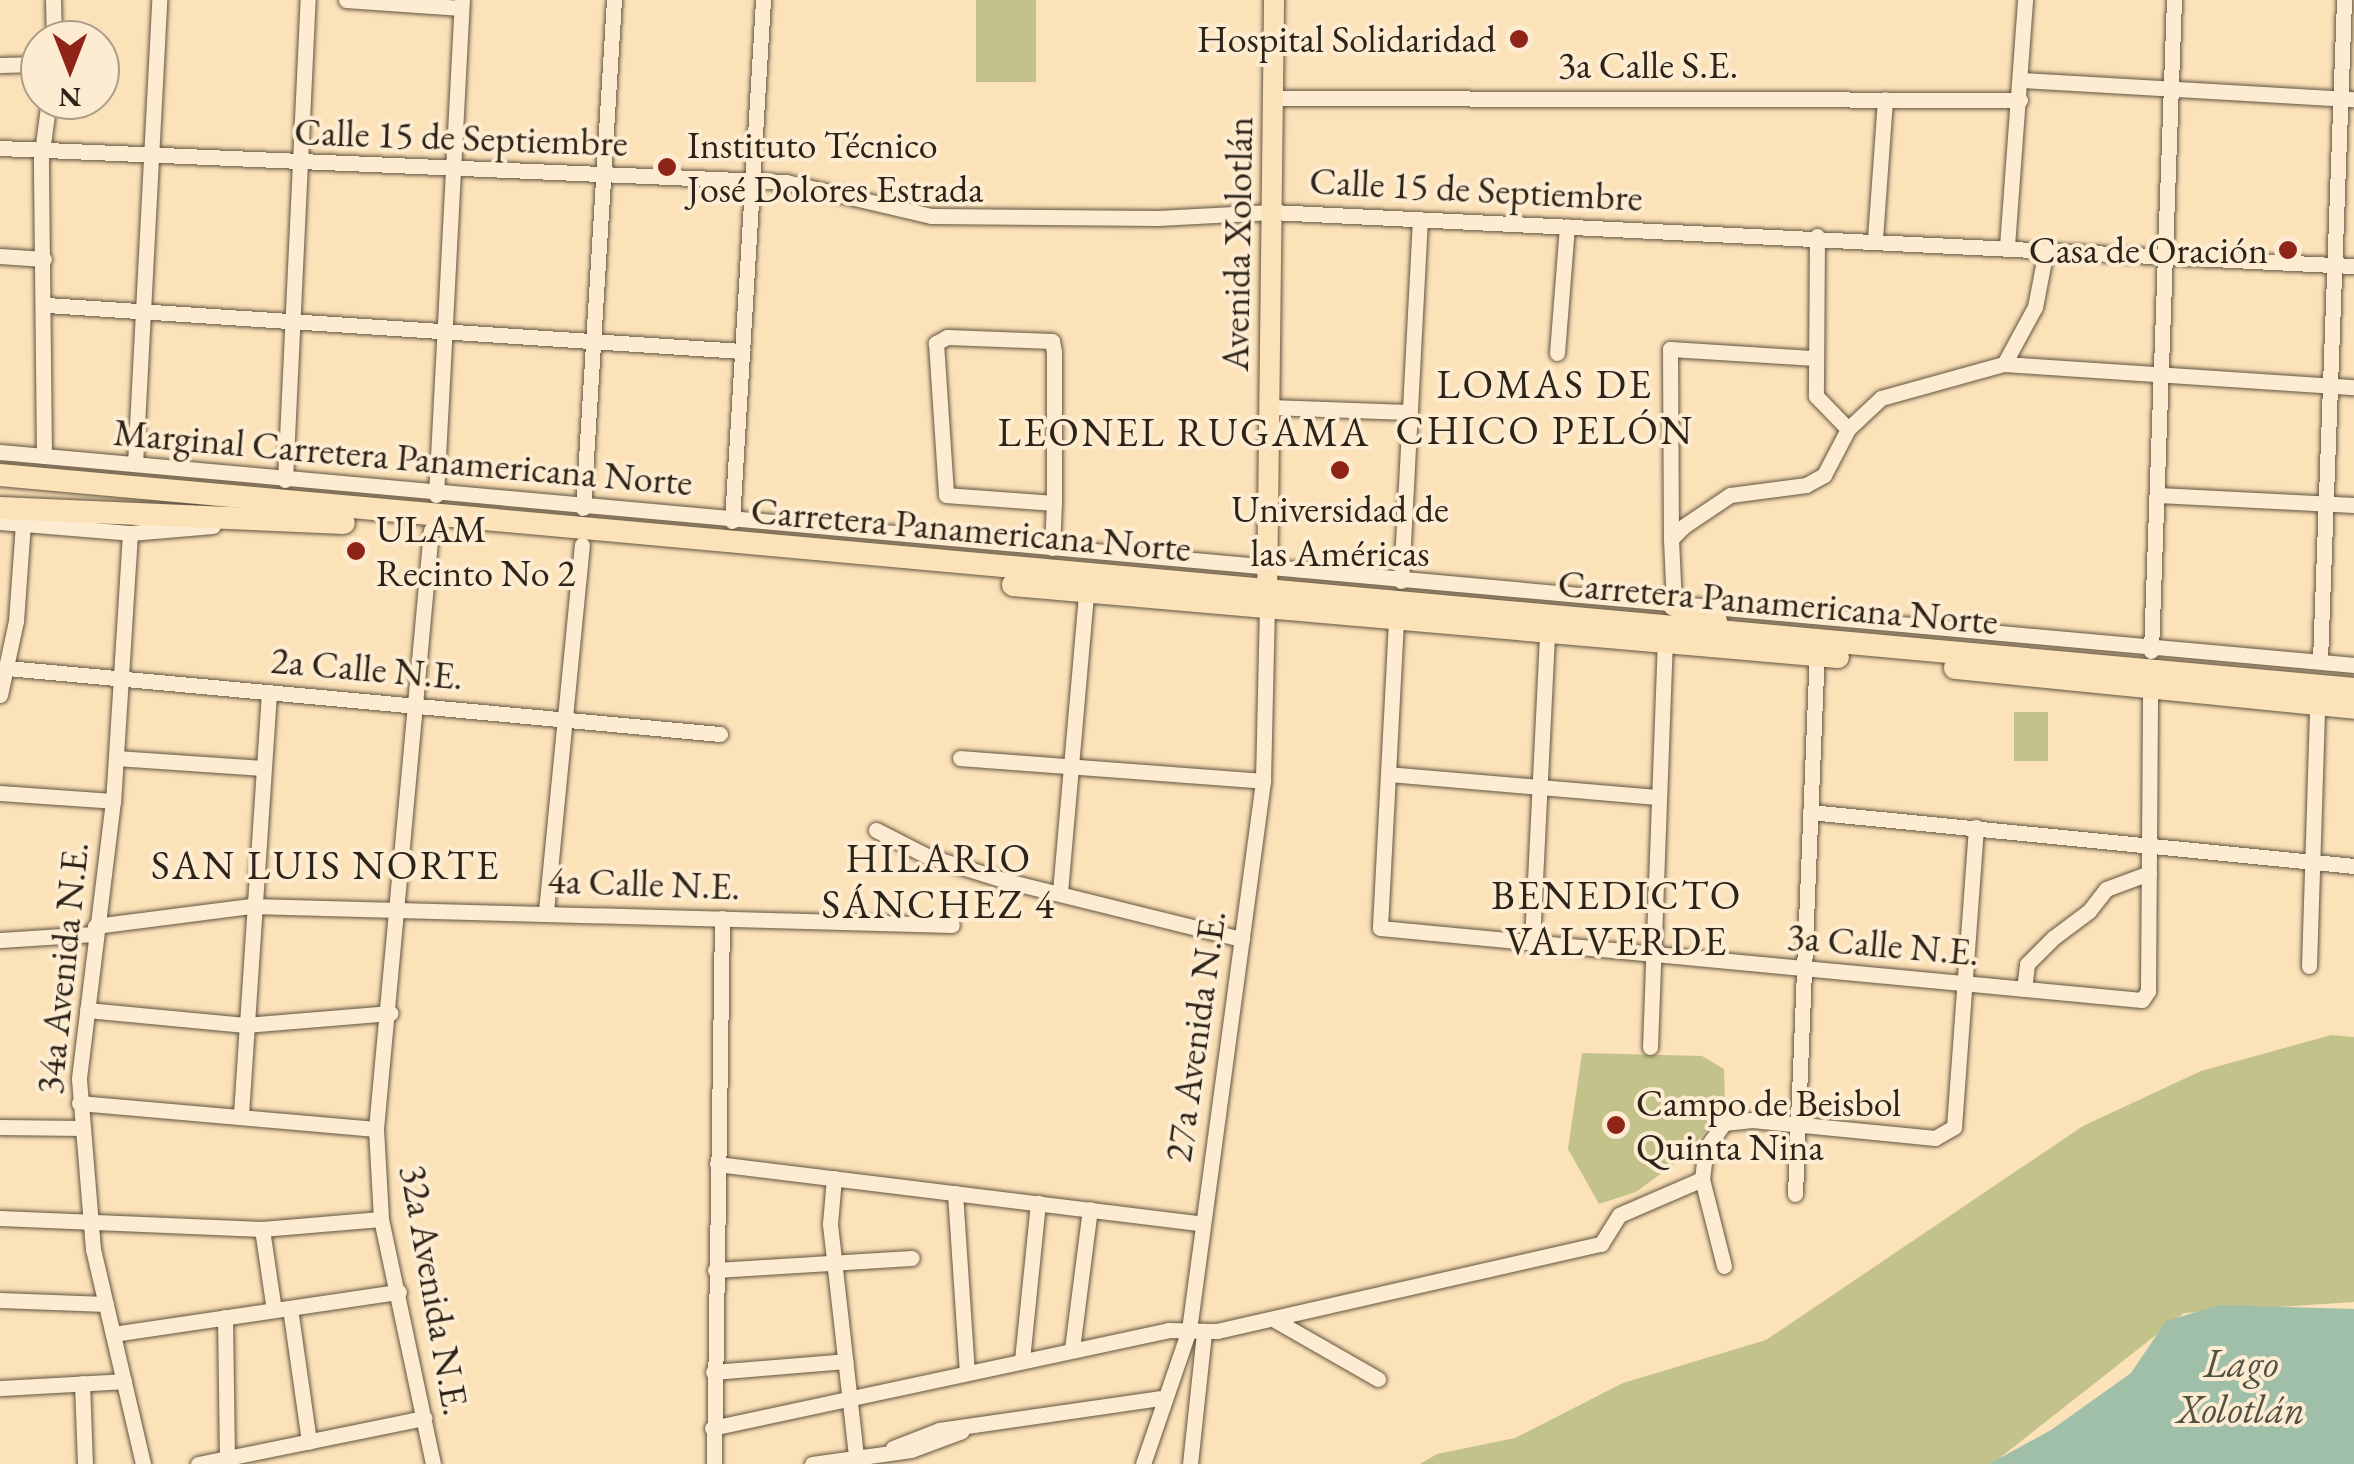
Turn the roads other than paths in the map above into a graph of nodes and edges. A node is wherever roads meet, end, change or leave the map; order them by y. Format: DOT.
graph roads {
  1 [pos="159,0"];
  2 [pos="308,0"];
  3 [pos="346,0"];
  4 [pos="614,0"];
  5 [pos="763,0"];
  6 [pos="1274,0"];
  7 [pos="2025,0"];
  8 [pos="2174,0"];
  9 [pos="2344,0"];
  10 [pos="462,4"];
  11 [pos="2021,80"];
  12 [pos="2171,90"];
  13 [pos="1275,98"];
  14 [pos="1884,99"];
  15 [pos="2347,99"];
  16 [pos="2020,100"];
  17 [pos="46,120"];
  18 [pos="0,148"];
  19 [pos="42,150"];
  20 [pos="151,156"];
  21 [pos="299,164"];
  22 [pos="453,169"];
  23 [pos="602,174"];
  24 [pos="752,180"];
  25 [pos="1272,212"];
  26 [pos="1420,220"];
  27 [pos="1566,226"];
  28 [pos="1817,236"];
  29 [pos="1875,239"];
  30 [pos="2007,246"];
  31 [pos="2046,250"];
  32 [pos="0,256"];
  33 [pos="2168,256"];
  34 [pos="44,258"];
  35 [pos="2333,265"];
  36 [pos="2354,266"];
  37 [pos="47,306"];
  38 [pos="142,312"];
  39 [pos="292,324"];
  40 [pos="446,334"];
  41 [pos="594,344"];
  42 [pos="742,351"];
  43 [pos="1557,353"];
  44 [pos="1812,358"];
  45 [pos="2004,364"];
  46 [pos="2163,375"];
  47 [pos="2328,386"];
  48 [pos="2354,387"];
  49 [pos="1270,406"];
  50 [pos="1408,412"];
  51 [pos="1848,429"];
  52 [pos="0,452"];
  53 [pos="44,456"];
  54 [pos="135,464"];
  55 [pos="0,475"];
  56 [pos="284,480"];
  57 [pos="2158,494"];
  58 [pos="436,495"];
  59 [pos="470,498"];
  60 [pos="2323,503"];
  61 [pos="1054,504"];
  62 [pos="2354,505"];
  63 [pos="0,508"];
  64 [pos="583,508"];
  65 [pos="724,520"];
  66 [pos="0,522"];
  67 [pos="23,524"];
  68 [pos="526,525"];
  69 [pos="280,528"];
  70 [pos="431,530"];
  71 [pos="130,533"];
  72 [pos="1671,539"];
  73 [pos="582,545"];
  74 [pos="1052,548"];
  75 [pos="1402,582"];
  76 [pos="1266,590"];
  77 [pos="1086,592"];
  78 [pos="1674,604"];
  79 [pos="1396,621"];
  80 [pos="1548,634"];
  81 [pos="1665,645"];
  82 [pos="2151,646"];
  83 [pos="1817,648"];
  84 [pos="2320,661"];
  85 [pos="2354,665"];
  86 [pos="7,668"];
  87 [pos="122,678"];
  88 [pos="2150,679"];
  89 [pos="2354,689"];
  90 [pos="269,692"];
  91 [pos="0,695"];
  92 [pos="2317,705"];
  93 [pos="418,706"];
  94 [pos="2354,708"];
  95 [pos="568,720"];
  96 [pos="720,734"];
  97 [pos="116,758"];
  98 [pos="960,758"];
  99 [pos="263,768"];
  100 [pos="1073,768"];
  101 [pos="1388,774"];
  102 [pos="1263,781"];
  103 [pos="1541,787"];
  104 [pos="0,793"];
  105 [pos="1658,797"];
  106 [pos="113,801"];
  107 [pos="1810,812"];
  108 [pos="1976,828"];
  109 [pos="876,830"];
  110 [pos="2149,844"];
  111 [pos="2312,862"];
  112 [pos="2354,866"];
  113 [pos="2149,873"];
  114 [pos="1060,892"];
  115 [pos="251,906"];
  116 [pos="398,912"];
  117 [pos="546,912"];
  118 [pos="722,918"];
  119 [pos="952,926"];
  120 [pos="94,930"];
  121 [pos="1242,939"];
  122 [pos="0,940"];
  123 [pos="1532,942"];
  124 [pos="1652,954"];
  125 [pos="2309,966"];
  126 [pos="1806,971"];
  127 [pos="1964,983"];
  128 [pos="2024,989"];
  129 [pos="87,1010"];
  130 [pos="390,1013"];
  131 [pos="245,1025"];
  132 [pos="1650,1046"];
  133 [pos="79,1103"];
  134 [pos="241,1114"];
  135 [pos="1801,1124"];
  136 [pos="0,1127"];
  137 [pos="81,1128"];
  138 [pos="376,1129"];
  139 [pos="718,1164"];
  140 [pos="834,1178"];
  141 [pos="1702,1179"];
  142 [pos="955,1193"];
  143 [pos="1795,1194"];
  144 [pos="1038,1203"];
  145 [pos="1090,1209"];
  146 [pos="0,1218"];
  147 [pos="90,1220"];
  148 [pos="381,1220"];
  149 [pos="1200,1223"];
  150 [pos="262,1228"];
  151 [pos="912,1258"];
  152 [pos="835,1264"];
  153 [pos="1724,1266"];
  154 [pos="715,1270"];
  155 [pos="399,1292"];
  156 [pos="0,1300"];
  157 [pos="106,1304"];
  158 [pos="282,1309"];
  159 [pos="225,1317"];
  160 [pos="1273,1318"];
  161 [pos="1196,1331"];
  162 [pos="113,1334"];
  163 [pos="1072,1349"];
  164 [pos="1022,1360"];
  165 [pos="846,1362"];
  166 [pos="713,1372"];
  167 [pos="967,1372"];
  168 [pos="1378,1379"];
  169 [pos="124,1381"];
  170 [pos="82,1384"];
  171 [pos="0,1388"];
  172 [pos="1160,1398"];
  173 [pos="851,1403"];
  174 [pos="424,1418"];
  175 [pos="712,1428"];
  176 [pos="309,1442"];
  177 [pos="863,1456"];
  178 [pos="228,1458"];
  179 [pos="84,1464"];
  180 [pos="143,1464"];
  181 [pos="198,1464"];
  182 [pos="433,1464"];
  183 [pos="714,1464"];
  184 [pos="812,1464"];
  185 [pos="1143,1464"];
  186 [pos="1190,1464"];
  1 -- 20 [label="street"];
  2 -- 21 [label="street"];
  3 -- 10 [label="street"];
  4 -- 23 [label="street"];
  5 -- 24 [label="street"];
  6 -- 13 [label="main road, Avenida Xolotlán"];
  7 -- 11 [label="street"];
  8 -- 12 [label="street"];
  9 -- 15 [label="street"];
  10 -- 22 [label="street"];
  11 -- 12 [label="street"];
  11 -- 16 [label="street"];
  12 -- 15 [label="street"];
  12 -- 33 [label="street"];
  13 -- 14 [label="street, 3a Calle S.E."];
  13 -- 25 [label="main road, Avenida Xolotlán"];
  14 -- 16 [label="street, 3a Calle S.E."];
  14 -- 29 [label="street"];
  15 -- 35 [label="street"];
  16 -- 30 [label="street"];
  17 -- 19 [label="street"];
  18 -- 19 [label="street, Calle 15 de Septiembre"];
  19 -- 20 [label="street, Calle 15 de Septiembre"];
  19 -- 34 [label="street"];
  20 -- 21 [label="street, Calle 15 de Septiembre"];
  20 -- 38 [label="street"];
  21 -- 22 [label="street, Calle 15 de Septiembre"];
  21 -- 39 [label="street"];
  22 -- 23 [label="street, Calle 15 de Septiembre"];
  22 -- 40 [label="street"];
  23 -- 24 [label="street, Calle 15 de Septiembre"];
  23 -- 41 [label="street"];
  24 -- 25 [label="street, Calle 15 de Septiembre"];
  24 -- 42 [label="street"];
  25 -- 26 [label="street, Calle 15 de Septiembre"];
  25 -- 49 [label="main road, Avenida Xolotlán"];
  26 -- 27 [label="street, Calle 15 de Septiembre"];
  26 -- 50 [label="street"];
  27 -- 28 [label="street, Calle 15 de Septiembre"];
  27 -- 43 [label="street"];
  28 -- 29 [label="street, Calle 15 de Septiembre"];
  28 -- 44 [label="street"];
  29 -- 30 [label="street, Calle 15 de Septiembre"];
  30 -- 31 [label="street, Calle 15 de Septiembre"];
  31 -- 33 [label="street, Calle 15 de Septiembre"];
  31 -- 45 [label="street"];
  32 -- 34 [label="street"];
  33 -- 35 [label="street, Calle 15 de Septiembre"];
  33 -- 46 [label="street"];
  34 -- 37 [label="street"];
  35 -- 36 [label="street, Calle 15 de Septiembre"];
  35 -- 47 [label="street"];
  37 -- 38 [label="street"];
  37 -- 53 [label="street"];
  38 -- 39 [label="street"];
  38 -- 54 [label="street"];
  39 -- 40 [label="street"];
  39 -- 56 [label="street"];
  40 -- 41 [label="street"];
  40 -- 58 [label="street"];
  41 -- 42 [label="street"];
  41 -- 64 [label="street"];
  42 -- 65 [label="street"];
  44 -- 51 [label="street"];
  44 -- 72 [label="street"];
  45 -- 46 [label="street"];
  45 -- 51 [label="street"];
  46 -- 47 [label="street"];
  46 -- 57 [label="street"];
  47 -- 48 [label="street"];
  47 -- 60 [label="street"];
  49 -- 50 [label="street"];
  49 -- 76 [label="main road, Avenida Xolotlán"];
  50 -- 75 [label="street"];
  51 -- 72 [label="street"];
  52 -- 53 [label="street, Marginal Carretera Panamericana Norte"];
  53 -- 54 [label="street, Marginal Carretera Panamericana Norte"];
  54 -- 56 [label="street, Marginal Carretera Panamericana Norte"];
  55 -- 68 [label="highway, Carretera Panamericana Norte"];
  56 -- 58 [label="street, Marginal Carretera Panamericana Norte"];
  57 -- 60 [label="street"];
  57 -- 82 [label="street"];
  58 -- 59 [label="street, Marginal Carretera Panamericana Norte"];
  59 -- 64 [label="street, Marginal Carretera Panamericana Norte"];
  59 -- 68 [label="street"];
  60 -- 62 [label="street"];
  60 -- 84 [label="street"];
  61 -- 61 [label="street"];
  61 -- 74 [label="street"];
  63 -- 69 [label="highway, Carretera Panamericana Norte"];
  64 -- 65 [label="street, Marginal Carretera Panamericana Norte"];
  65 -- 74 [label="street, Marginal Carretera Panamericana Norte"];
  66 -- 67 [label="street"];
  67 -- 71 [label="street"];
  67 -- 86 [label="street"];
  68 -- 76 [label="highway, Carretera Panamericana Norte"];
  69 -- 70 [label="highway, Carretera Panamericana Norte"];
  69 -- 71 [label="street"];
  70 -- 73 [label="highway, Carretera Panamericana Norte"];
  70 -- 93 [label="street, 32a Avenida N.E."];
  71 -- 87 [label="street, 34a Avenida N.E."];
  72 -- 78 [label="street"];
  73 -- 77 [label="highway, Carretera Panamericana Norte"];
  73 -- 95 [label="street"];
  74 -- 76 [label="street, Marginal Carretera Panamericana Norte"];
  75 -- 76 [label="street, Marginal Carretera Panamericana Norte"];
  75 -- 78 [label="street, Marginal Carretera Panamericana Norte"];
  76 -- 77 [label="highway, Carretera Panamericana Norte"];
  76 -- 79 [label="highway, Carretera Panamericana Norte"];
  76 -- 83 [label="highway, Carretera Panamericana Norte"];
  76 -- 102 [label="street, 27a Avenida N.E."];
  77 -- 100 [label="street"];
  78 -- 82 [label="street, Marginal Carretera Panamericana Norte"];
  78 -- 83 [label="highway"];
  79 -- 80 [label="highway, Carretera Panamericana Norte"];
  79 -- 101 [label="street"];
  80 -- 81 [label="highway, Carretera Panamericana Norte"];
  80 -- 103 [label="street"];
  81 -- 83 [label="highway, Carretera Panamericana Norte"];
  81 -- 105 [label="street"];
  82 -- 84 [label="street, Marginal Carretera Panamericana Norte"];
  82 -- 88 [label="street"];
  83 -- 88 [label="highway, Carretera Panamericana Norte"];
  83 -- 88 [label="highway, Carretera Panamericana Norte"];
  83 -- 107 [label="street"];
  84 -- 85 [label="street, Marginal Carretera Panamericana Norte"];
  86 -- 87 [label="street, 2a Calle N.E."];
  86 -- 91 [label="street"];
  87 -- 90 [label="street, 2a Calle N.E."];
  87 -- 97 [label="street, 34a Avenida N.E."];
  88 -- 89 [label="highway, Carretera Panamericana Norte"];
  88 -- 92 [label="highway, Carretera Panamericana Norte"];
  88 -- 110 [label="street"];
  90 -- 93 [label="street, 2a Calle N.E."];
  90 -- 99 [label="street"];
  92 -- 94 [label="highway, Carretera Panamericana Norte"];
  92 -- 111 [label="street"];
  93 -- 95 [label="street, 2a Calle N.E."];
  93 -- 116 [label="street, 32a Avenida N.E."];
  95 -- 96 [label="street, 2a Calle N.E."];
  95 -- 117 [label="street"];
  97 -- 99 [label="street"];
  97 -- 106 [label="street, 34a Avenida N.E."];
  98 -- 100 [label="street"];
  99 -- 115 [label="street"];
  100 -- 102 [label="street"];
  100 -- 114 [label="street"];
  101 -- 103 [label="street"];
  101 -- 123 [label="street, 3a Calle N.E."];
  102 -- 121 [label="street, 27a Avenida N.E."];
  103 -- 105 [label="street"];
  103 -- 123 [label="street"];
  104 -- 106 [label="street"];
  105 -- 124 [label="street"];
  106 -- 120 [label="street, 34a Avenida N.E."];
  107 -- 108 [label="street"];
  107 -- 126 [label="street"];
  108 -- 110 [label="street"];
  108 -- 127 [label="street"];
  109 -- 114 [label="street"];
  110 -- 111 [label="street"];
  110 -- 113 [label="street"];
  111 -- 112 [label="street"];
  111 -- 125 [label="street"];
  113 -- 128 [label="street"];
  113 -- 128 [label="street, 3a Calle N.E."];
  114 -- 121 [label="street"];
  115 -- 116 [label="street, 4a Calle N.E."];
  115 -- 120 [label="street, 4a Calle N.E."];
  115 -- 131 [label="street"];
  116 -- 117 [label="street, 4a Calle N.E."];
  116 -- 130 [label="street, 32a Avenida N.E."];
  117 -- 118 [label="street, 4a Calle N.E."];
  118 -- 119 [label="street, 4a Calle N.E."];
  118 -- 139 [label="street"];
  120 -- 122 [label="street, 4a Calle N.E."];
  120 -- 129 [label="street, 34a Avenida N.E."];
  121 -- 149 [label="street, 27a Avenida N.E."];
  123 -- 124 [label="street, 3a Calle N.E."];
  124 -- 126 [label="street, 3a Calle N.E."];
  124 -- 132 [label="street"];
  126 -- 127 [label="street, 3a Calle N.E."];
  126 -- 135 [label="street"];
  127 -- 128 [label="street, 3a Calle N.E."];
  127 -- 135 [label="street"];
  129 -- 131 [label="street"];
  129 -- 133 [label="street, 34a Avenida N.E."];
  130 -- 131 [label="street"];
  130 -- 138 [label="street, 32a Avenida N.E."];
  131 -- 134 [label="street"];
  133 -- 134 [label="street"];
  133 -- 137 [label="street, 34a Avenida N.E."];
  134 -- 138 [label="street"];
  135 -- 141 [label="street"];
  135 -- 143 [label="street"];
  136 -- 137 [label="street"];
  137 -- 147 [label="street, 34a Avenida N.E."];
  138 -- 148 [label="street, 32a Avenida N.E."];
  139 -- 140 [label="street"];
  139 -- 154 [label="street"];
  140 -- 142 [label="street"];
  140 -- 152 [label="street"];
  141 -- 153 [label="street"];
  141 -- 160 [label="street"];
  142 -- 144 [label="street"];
  142 -- 167 [label="street"];
  144 -- 145 [label="street"];
  144 -- 164 [label="street"];
  145 -- 149 [label="street"];
  145 -- 163 [label="street"];
  146 -- 147 [label="street"];
  147 -- 150 [label="street"];
  147 -- 157 [label="street, 34a Avenida N.E."];
  148 -- 150 [label="street"];
  148 -- 155 [label="street, 32a Avenida N.E."];
  149 -- 161 [label="street, 27a Avenida N.E."];
  150 -- 158 [label="street"];
  151 -- 152 [label="street"];
  152 -- 154 [label="street"];
  152 -- 165 [label="street"];
  154 -- 166 [label="street"];
  155 -- 158 [label="street"];
  155 -- 174 [label="street, 32a Avenida N.E."];
  156 -- 157 [label="street"];
  157 -- 162 [label="street, 34a Avenida N.E."];
  158 -- 159 [label="street"];
  158 -- 176 [label="street"];
  159 -- 162 [label="street"];
  159 -- 178 [label="street"];
  160 -- 161 [label="street"];
  160 -- 168 [label="street"];
  161 -- 163 [label="street"];
  161 -- 172 [label="street, 27a Avenida N.E."];
  161 -- 186 [label="street"];
  162 -- 169 [label="street, 34a Avenida N.E."];
  163 -- 164 [label="street"];
  164 -- 167 [label="street"];
  165 -- 166 [label="street"];
  165 -- 173 [label="street"];
  166 -- 175 [label="street"];
  167 -- 173 [label="street"];
  169 -- 170 [label="street"];
  169 -- 180 [label="street, 34a Avenida N.E."];
  170 -- 171 [label="street"];
  170 -- 179 [label="street"];
  172 -- 177 [label="street"];
  172 -- 185 [label="street, 27a Avenida N.E."];
  173 -- 175 [label="street"];
  173 -- 177 [label="street"];
  174 -- 176 [label="street"];
  174 -- 182 [label="street, 32a Avenida N.E."];
  175 -- 183 [label="street"];
  176 -- 178 [label="street"];
  177 -- 184 [label="street"];
  178 -- 181 [label="street"];
}
